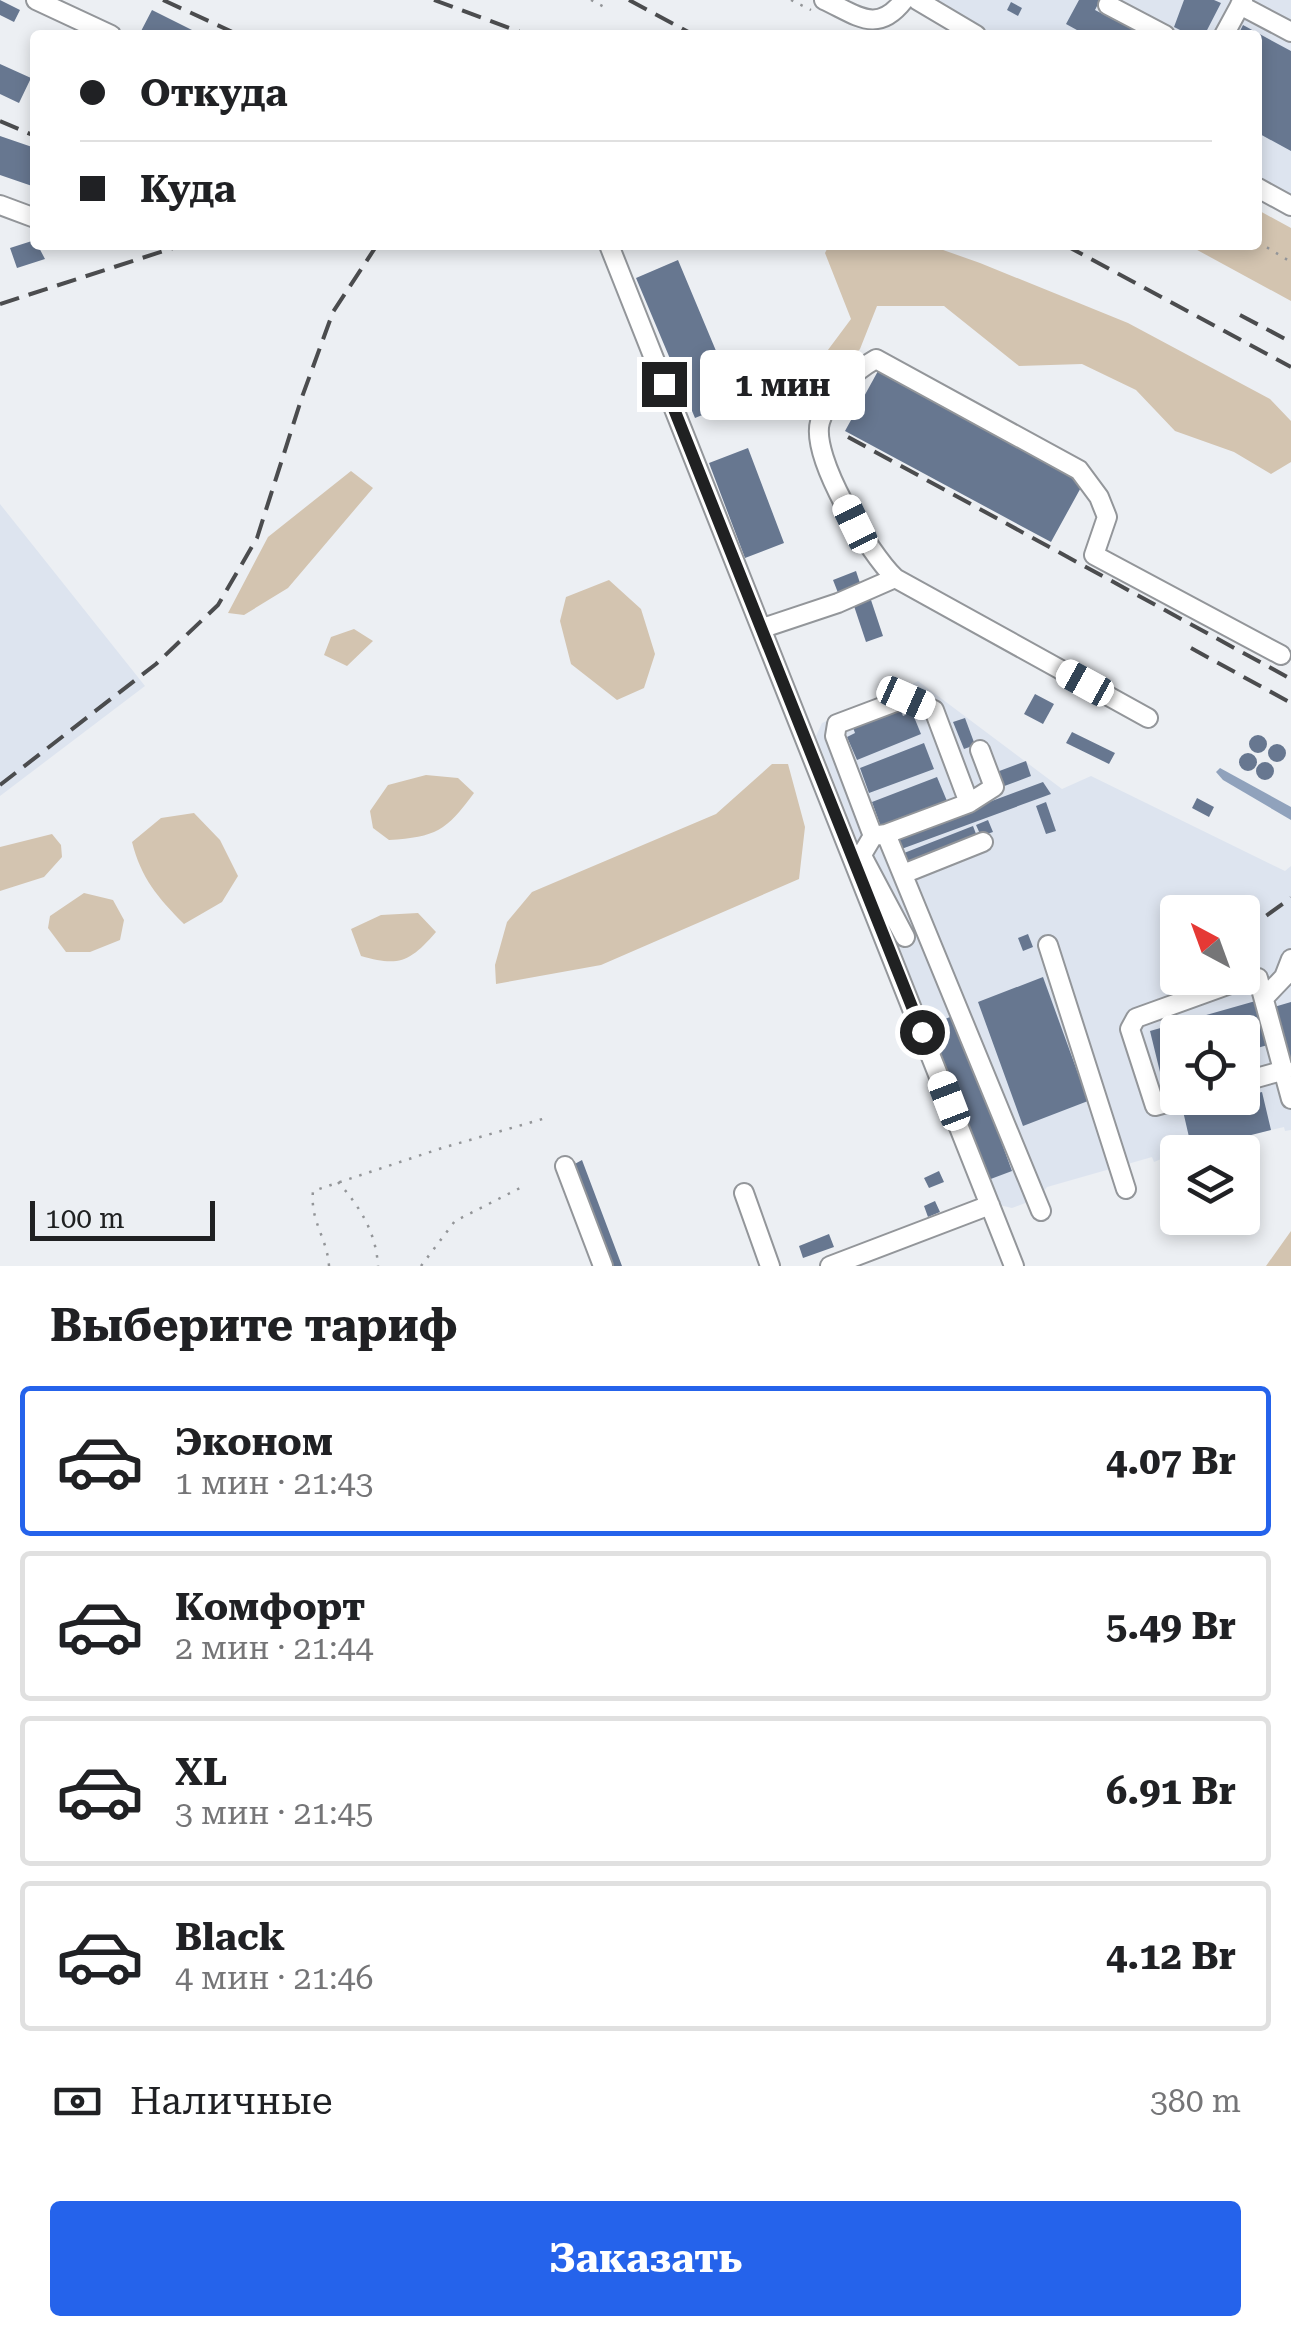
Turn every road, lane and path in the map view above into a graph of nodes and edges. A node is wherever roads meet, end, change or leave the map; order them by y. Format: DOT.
graph roads {
  1 [pos="36,0"];
  2 [pos="591,0"];
  3 [pos="805,0"];
  4 [pos="824,0"];
  5 [pos="904,0"];
  6 [pos="917,0"];
  7 [pos="1242,2"];
  8 [pos="1108,5"];
  9 [pos="802,6"];
  10 [pos="608,10"];
  11 [pos="101,30"];
  12 [pos="968,30"];
  13 [pos="1156,30"];
  14 [pos="1227,30"];
  15 [pos="1291,32"];
  16 [pos="1262,190"];
  17 [pos="0,205"];
  18 [pos="1291,206"];
  19 [pos="30,216"];
  20 [pos="1262,244"];
  21 [pos="611,250"];
  22 [pos="1291,262"];
  23 [pos="895,578"];
  24 [pos="763,628"];
  25 [pos="1281,655"];
  26 [pos="1148,718"];
  27 [pos="980,750"];
  28 [pos="969,804"];
  29 [pos="880,835"];
  30 [pos="982,842"];
  31 [pos="858,856"];
  32 [pos="903,874"];
  33 [pos="905,937"];
  34 [pos="1048,945"];
  35 [pos="1291,959"];
  36 [pos="1264,998"];
  37 [pos="1284,1070"];
  38 [pos="1260,1077"];
  39 [pos="1291,1099"];
  40 [pos="1160,1104"];
  41 [pos="546,1118"];
  42 [pos="565,1166"];
  43 [pos="338,1181"];
  44 [pos="522,1187"];
  45 [pos="1126,1189"];
  46 [pos="744,1193"];
  47 [pos="990,1205"];
  48 [pos="1042,1211"];
  49 [pos="329,1266"];
  50 [pos="378,1266"];
  51 [pos="421,1266"];
  52 [pos="603,1266"];
  53 [pos="770,1266"];
  54 [pos="830,1266"];
  55 [pos="1014,1266"];
  1 -- 11 [label="street"];
  2 -- 10 [label="path"];
  3 -- 9 [label="path"];
  4 -- 5 [label="street"];
  6 -- 12 [label="street"];
  7 -- 14 [label="street"];
  7 -- 15 [label="street"];
  8 -- 13 [label="street"];
  16 -- 18 [label="street"];
  17 -- 19 [label="street"];
  20 -- 22 [label="path"];
  21 -- 24 [label="street"];
  23 -- 24 [label="street"];
  23 -- 25 [label="street"];
  23 -- 26 [label="street"];
  24 -- 31 [label="street"];
  27 -- 28 [label="street"];
  28 -- 29 [label="street"];
  28 -- 29 [label="street"];
  29 -- 31 [label="street"];
  29 -- 32 [label="street"];
  30 -- 32 [label="street"];
  31 -- 33 [label="street"];
  31 -- 47 [label="street"];
  32 -- 48 [label="street"];
  34 -- 45 [label="street"];
  35 -- 36 [label="street"];
  36 -- 37 [label="street"];
  36 -- 40 [label="street"];
  37 -- 38 [label="street"];
  37 -- 39 [label="street"];
  41 -- 43 [label="path"];
  42 -- 52 [label="street"];
  43 -- 49 [label="path"];
  43 -- 50 [label="path"];
  44 -- 51 [label="path"];
  46 -- 53 [label="street"];
  47 -- 54 [label="street"];
  47 -- 55 [label="street"];
}
